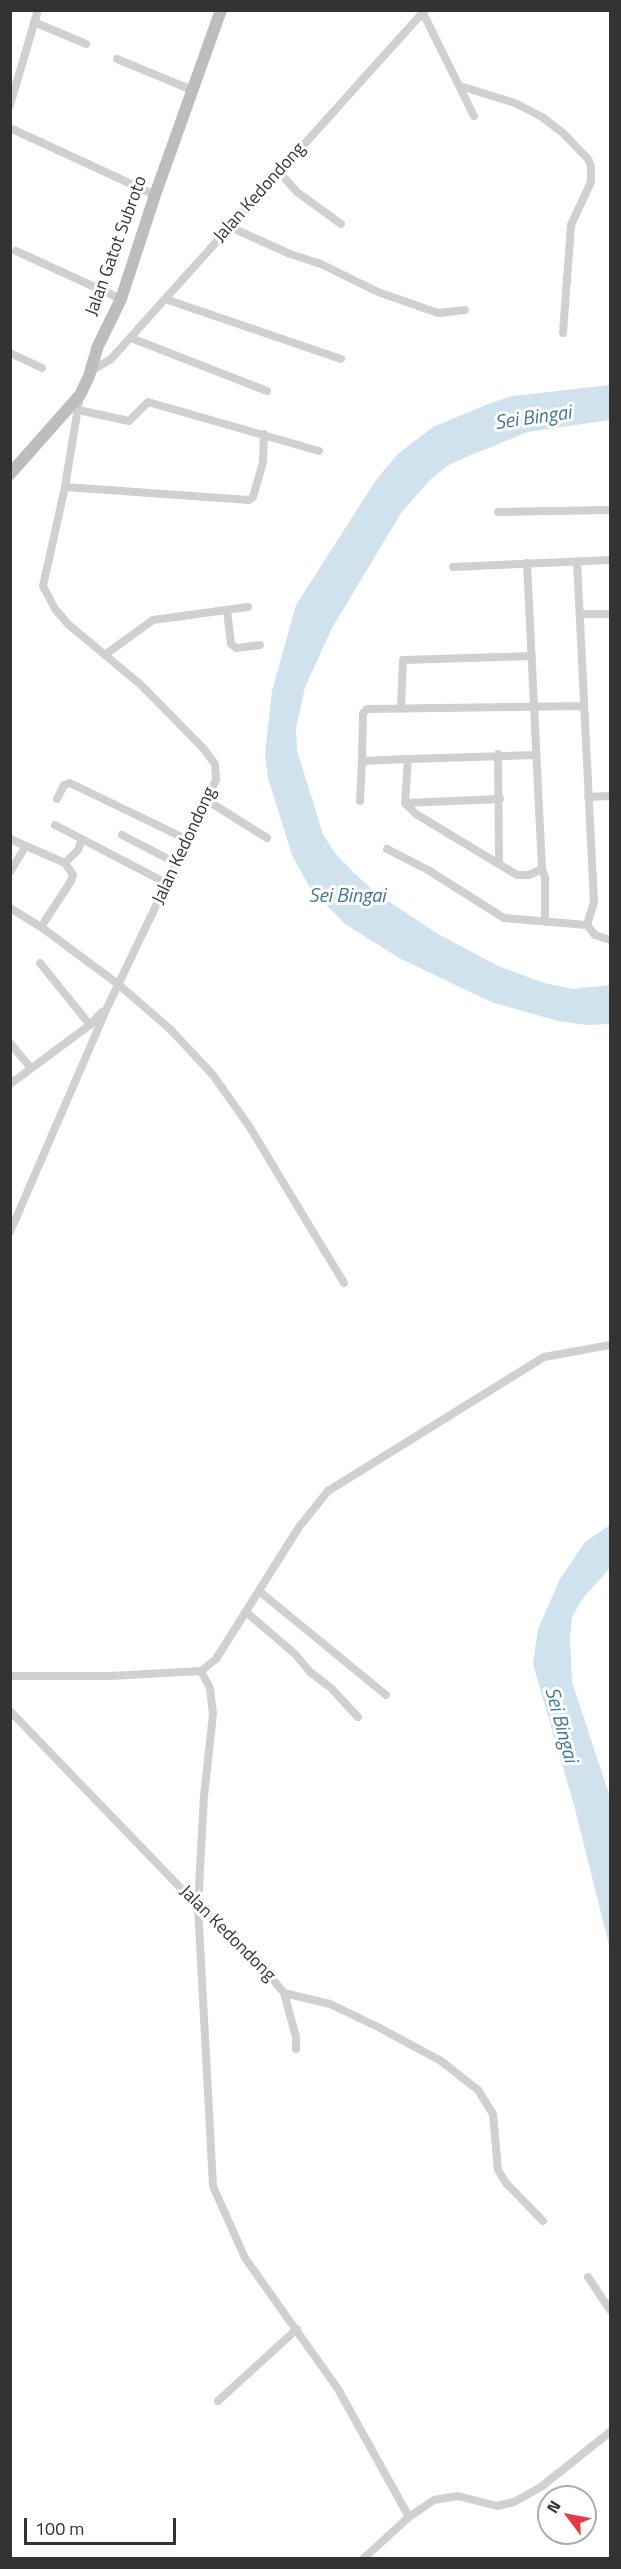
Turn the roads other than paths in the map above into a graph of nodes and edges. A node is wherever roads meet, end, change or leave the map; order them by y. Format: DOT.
graph roads {
  1 [pos="38,10"];
  2 [pos="221,10"];
  3 [pos="424,12"];
  4 [pos="34,22"];
  5 [pos="86,44"];
  6 [pos="117,59"];
  7 [pos="460,86"];
  8 [pos="192,90"];
  9 [pos="10,105"];
  10 [pos="474,116"];
  11 [pos="10,128"];
  12 [pos="279,172"];
  13 [pos="155,195"];
  14 [pos="341,224"];
  15 [pos="230,227"];
  16 [pos="16,251"];
  17 [pos="121,298"];
  18 [pos="165,299"];
  19 [pos="465,310"];
  20 [pos="563,333"];
  21 [pos="131,338"];
  22 [pos="10,353"];
  23 [pos="341,359"];
  24 [pos="42,368"];
  25 [pos="91,371"];
  26 [pos="267,391"];
  27 [pos="80,394"];
  28 [pos="78,410"];
  29 [pos="264,434"];
  30 [pos="319,452"];
  31 [pos="10,474"];
  32 [pos="64,487"];
  33 [pos="610,510"];
  34 [pos="498,512"];
  35 [pos="610,560"];
  36 [pos="577,561"];
  37 [pos="526,563"];
  38 [pos="453,567"];
  39 [pos="248,607"];
  40 [pos="227,610"];
  41 [pos="581,614"];
  42 [pos="610,614"];
  43 [pos="260,645"];
  44 [pos="106,654"];
  45 [pos="532,656"];
  46 [pos="583,706"];
  47 [pos="535,707"];
  48 [pos="401,708"];
  49 [pos="498,754"];
  50 [pos="536,755"];
  51 [pos="408,759"];
  52 [pos="362,761"];
  53 [pos="610,796"];
  54 [pos="588,797"];
  55 [pos="57,799"];
  56 [pos="500,799"];
  57 [pos="208,801"];
  58 [pos="360,801"];
  59 [pos="405,803"];
  60 [pos="55,825"];
  61 [pos="122,835"];
  62 [pos="267,838"];
  63 [pos="10,839"];
  64 [pos="82,839"];
  65 [pos="188,840"];
  66 [pos="26,847"];
  67 [pos="387,849"];
  68 [pos="65,862"];
  69 [pos="176,863"];
  70 [pos="499,863"];
  71 [pos="542,869"];
  72 [pos="10,872"];
  73 [pos="168,884"];
  74 [pos="10,908"];
  75 [pos="545,922"];
  76 [pos="587,925"];
  77 [pos="41,927"];
  78 [pos="610,940"];
  79 [pos="40,963"];
  80 [pos="118,984"];
  81 [pos="107,1008"];
  82 [pos="90,1025"];
  83 [pos="10,1042"];
  84 [pos="31,1068"];
  85 [pos="10,1084"];
  86 [pos="10,1232"];
  87 [pos="344,1283"];
  88 [pos="610,1345"];
  89 [pos="259,1591"];
  90 [pos="246,1612"];
  91 [pos="201,1671"];
  92 [pos="10,1676"];
  93 [pos="386,1695"];
  94 [pos="10,1712"];
  95 [pos="358,1717"];
  96 [pos="198,1906"];
  97 [pos="284,1993"];
  98 [pos="296,2049"];
  99 [pos="543,2221"];
  100 [pos="588,2277"];
  101 [pos="610,2310"];
  102 [pos="297,2329"];
  103 [pos="218,2401"];
  104 [pos="610,2432"];
  105 [pos="409,2517"];
  106 [pos="364,2559"];
  1 -- 4 [label="street"];
  2 -- 8 [label="main road, Jalan Gatot Subroto"];
  3 -- 7 [label="street"];
  3 -- 12 [label="street, Jalan Kedondong"];
  4 -- 5 [label="street"];
  4 -- 9 [label="street"];
  6 -- 8 [label="street"];
  7 -- 10 [label="street"];
  7 -- 20 [label="street"];
  8 -- 13 [label="main road, Jalan Gatot Subroto"];
  11 -- 13 [label="street"];
  12 -- 14 [label="street"];
  12 -- 15 [label="street, Jalan Kedondong"];
  13 -- 17 [label="main road, Jalan Gatot Subroto"];
  15 -- 18 [label="street, Jalan Kedondong"];
  15 -- 19 [label="street"];
  16 -- 17 [label="street"];
  17 -- 25 [label="main road, Jalan Gatot Subroto"];
  18 -- 21 [label="street, Jalan Kedondong"];
  18 -- 23 [label="street"];
  21 -- 25 [label="street, Jalan Kedondong"];
  21 -- 26 [label="street"];
  22 -- 24 [label="street"];
  25 -- 27 [label="main road, Jalan Gatot Subroto"];
  27 -- 28 [label="street, Jalan Kedondong"];
  27 -- 31 [label="main road, Jalan Gatot Subroto"];
  28 -- 29 [label="street"];
  28 -- 32 [label="street, Jalan Kedondong"];
  29 -- 30 [label="street"];
  29 -- 32 [label="street"];
  32 -- 44 [label="street, Jalan Kedondong"];
  33 -- 34 [label="street"];
  35 -- 36 [label="street"];
  36 -- 37 [label="street"];
  36 -- 41 [label="street"];
  37 -- 38 [label="street"];
  37 -- 45 [label="street"];
  39 -- 40 [label="street"];
  40 -- 43 [label="street"];
  40 -- 44 [label="street"];
  41 -- 42 [label="street"];
  41 -- 46 [label="street"];
  44 -- 57 [label="street, Jalan Kedondong"];
  45 -- 47 [label="street"];
  45 -- 48 [label="street"];
  46 -- 47 [label="street"];
  46 -- 54 [label="street"];
  47 -- 48 [label="street"];
  47 -- 50 [label="street"];
  48 -- 52 [label="street"];
  49 -- 50 [label="street"];
  49 -- 51 [label="street"];
  49 -- 56 [label="street"];
  50 -- 71 [label="street"];
  51 -- 52 [label="street"];
  51 -- 59 [label="street"];
  52 -- 58 [label="street"];
  53 -- 54 [label="street"];
  54 -- 76 [label="street"];
  55 -- 65 [label="street"];
  56 -- 59 [label="street"];
  56 -- 70 [label="street"];
  57 -- 62 [label="street"];
  57 -- 65 [label="street, Jalan Kedondong"];
  59 -- 70 [label="street"];
  60 -- 64 [label="street"];
  61 -- 69 [label="street"];
  63 -- 66 [label="street"];
  64 -- 68 [label="street"];
  64 -- 73 [label="street"];
  65 -- 69 [label="street, Jalan Kedondong"];
  66 -- 68 [label="street"];
  66 -- 72 [label="street"];
  67 -- 75 [label="street"];
  68 -- 77 [label="street"];
  69 -- 73 [label="street, Jalan Kedondong"];
  70 -- 71 [label="street"];
  71 -- 75 [label="street"];
  73 -- 80 [label="street, Jalan Kedondong"];
  74 -- 77 [label="street"];
  75 -- 76 [label="street"];
  76 -- 78 [label="street"];
  77 -- 80 [label="street"];
  79 -- 82 [label="street"];
  80 -- 81 [label="street, Jalan Kedondong"];
  80 -- 87 [label="street"];
  81 -- 82 [label="street"];
  81 -- 86 [label="street, Jalan Kedondong"];
  82 -- 84 [label="street"];
  83 -- 84 [label="street"];
  84 -- 85 [label="street"];
  88 -- 89 [label="street"];
  89 -- 90 [label="street"];
  89 -- 93 [label="street"];
  90 -- 91 [label="street"];
  90 -- 95 [label="street"];
  91 -- 92 [label="street"];
  91 -- 96 [label="street"];
  94 -- 96 [label="street, Jalan Kedondong"];
  96 -- 97 [label="street, Jalan Kedondong"];
  96 -- 102 [label="street"];
  97 -- 98 [label="street"];
  97 -- 99 [label="street, Jalan Kedondong"];
  100 -- 101 [label="street"];
  102 -- 103 [label="street"];
  102 -- 105 [label="street"];
  104 -- 105 [label="street"];
  105 -- 106 [label="street"];
}
